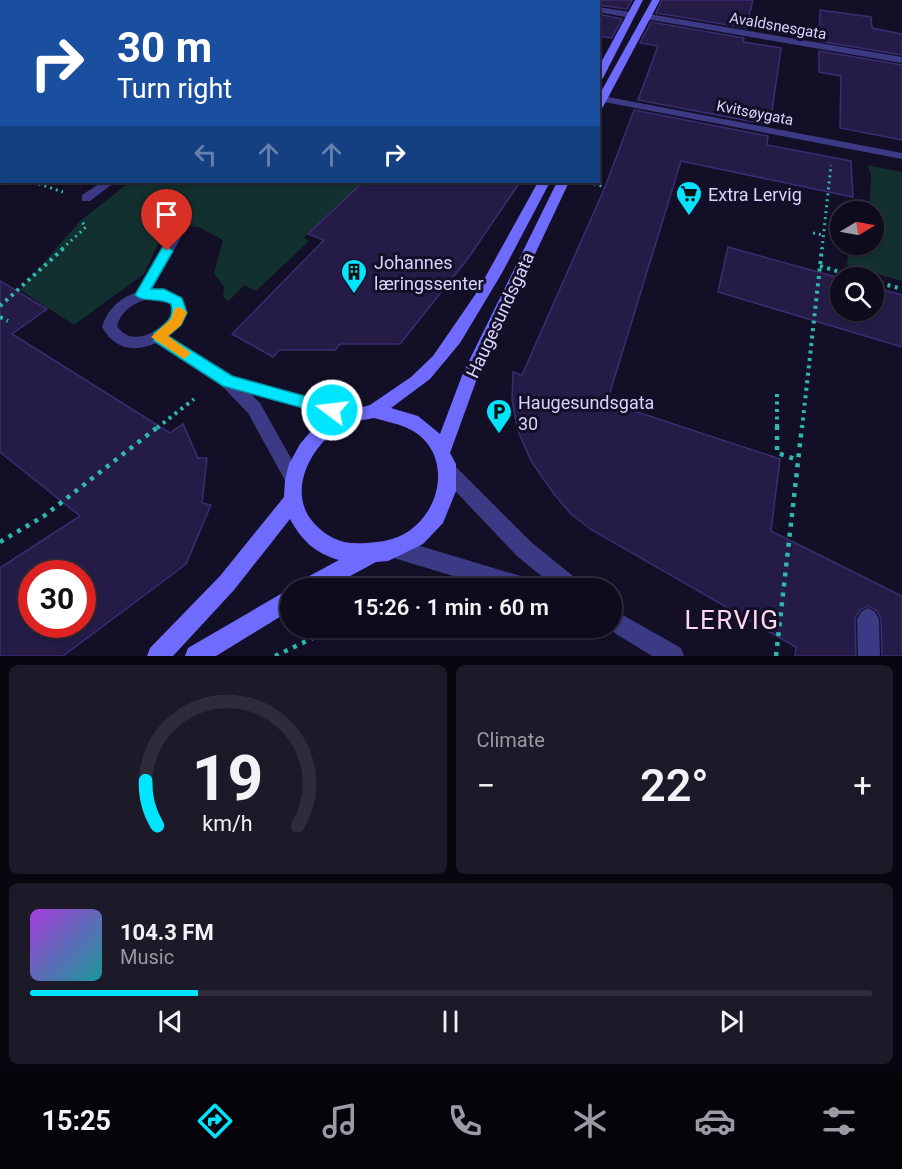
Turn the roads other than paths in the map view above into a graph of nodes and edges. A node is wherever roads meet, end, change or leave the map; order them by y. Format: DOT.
graph roads {
  1 [pos="639,0"];
  2 [pos="656,0"];
  3 [pos="600,9"];
  4 [pos="631,15"];
  5 [pos="649,17"];
  6 [pos="902,60"];
  7 [pos="600,74"];
  8 [pos="601,103"];
  9 [pos="902,156"];
  10 [pos="108,183"];
  11 [pos="543,183"];
  12 [pos="563,183"];
  13 [pos="86,198"];
  14 [pos="180,228"];
  15 [pos="142,295"];
  16 [pos="158,337"];
  17 [pos="228,381"];
  18 [pos="374,411"];
  19 [pos="353,415"];
  20 [pos="443,450"];
  21 [pos="448,471"];
  22 [pos="293,478"];
  23 [pos="292,502"];
  24 [pos="397,549"];
  25 [pos="369,555"];
  26 [pos="326,578"];
  27 [pos="494,578"];
  28 [pos="560,578"];
  29 [pos="280,605"];
  30 [pos="868,619"];
  31 [pos="622,626"];
  32 [pos="158,656"];
  33 [pos="196,656"];
  34 [pos="673,656"];
  35 [pos="869,656"];
  1 -- 4 [label="main road"];
  2 -- 5 [label="main road"];
  3 -- 4 [label="street"];
  4 -- 7 [label="main road"];
  5 -- 6 [label="street, Avaldsnesgata"];
  5 -- 8 [label="main road"];
  8 -- 9 [label="street, Kvitsøygata"];
  10 -- 13 [label="street"];
  11 -- 18 [label="main road, Haugesundsgata"];
  12 -- 20 [label="main road, Haugesundsgata"];
  14 -- 15 [label="street"];
  15 -- 16 [label="street"];
  15 -- 16 [label="street"];
  16 -- 17 [label="street"];
  17 -- 19 [label="street"];
  17 -- 22 [label="street"];
  18 -- 19 [label="main road"];
  18 -- 20 [label="main road"];
  19 -- 22 [label="main road"];
  20 -- 21 [label="main road"];
  21 -- 24 [label="main road"];
  21 -- 28 [label="street"];
  22 -- 23 [label="main road"];
  23 -- 25 [label="main road"];
  23 -- 32 [label="main road"];
  24 -- 25 [label="main road"];
  24 -- 27 [label="street"];
  25 -- 26 [label="main road"];
  29 -- 33 [label="main road"];
  30 -- 35 [label="street"];
  31 -- 34 [label="street"];
}
